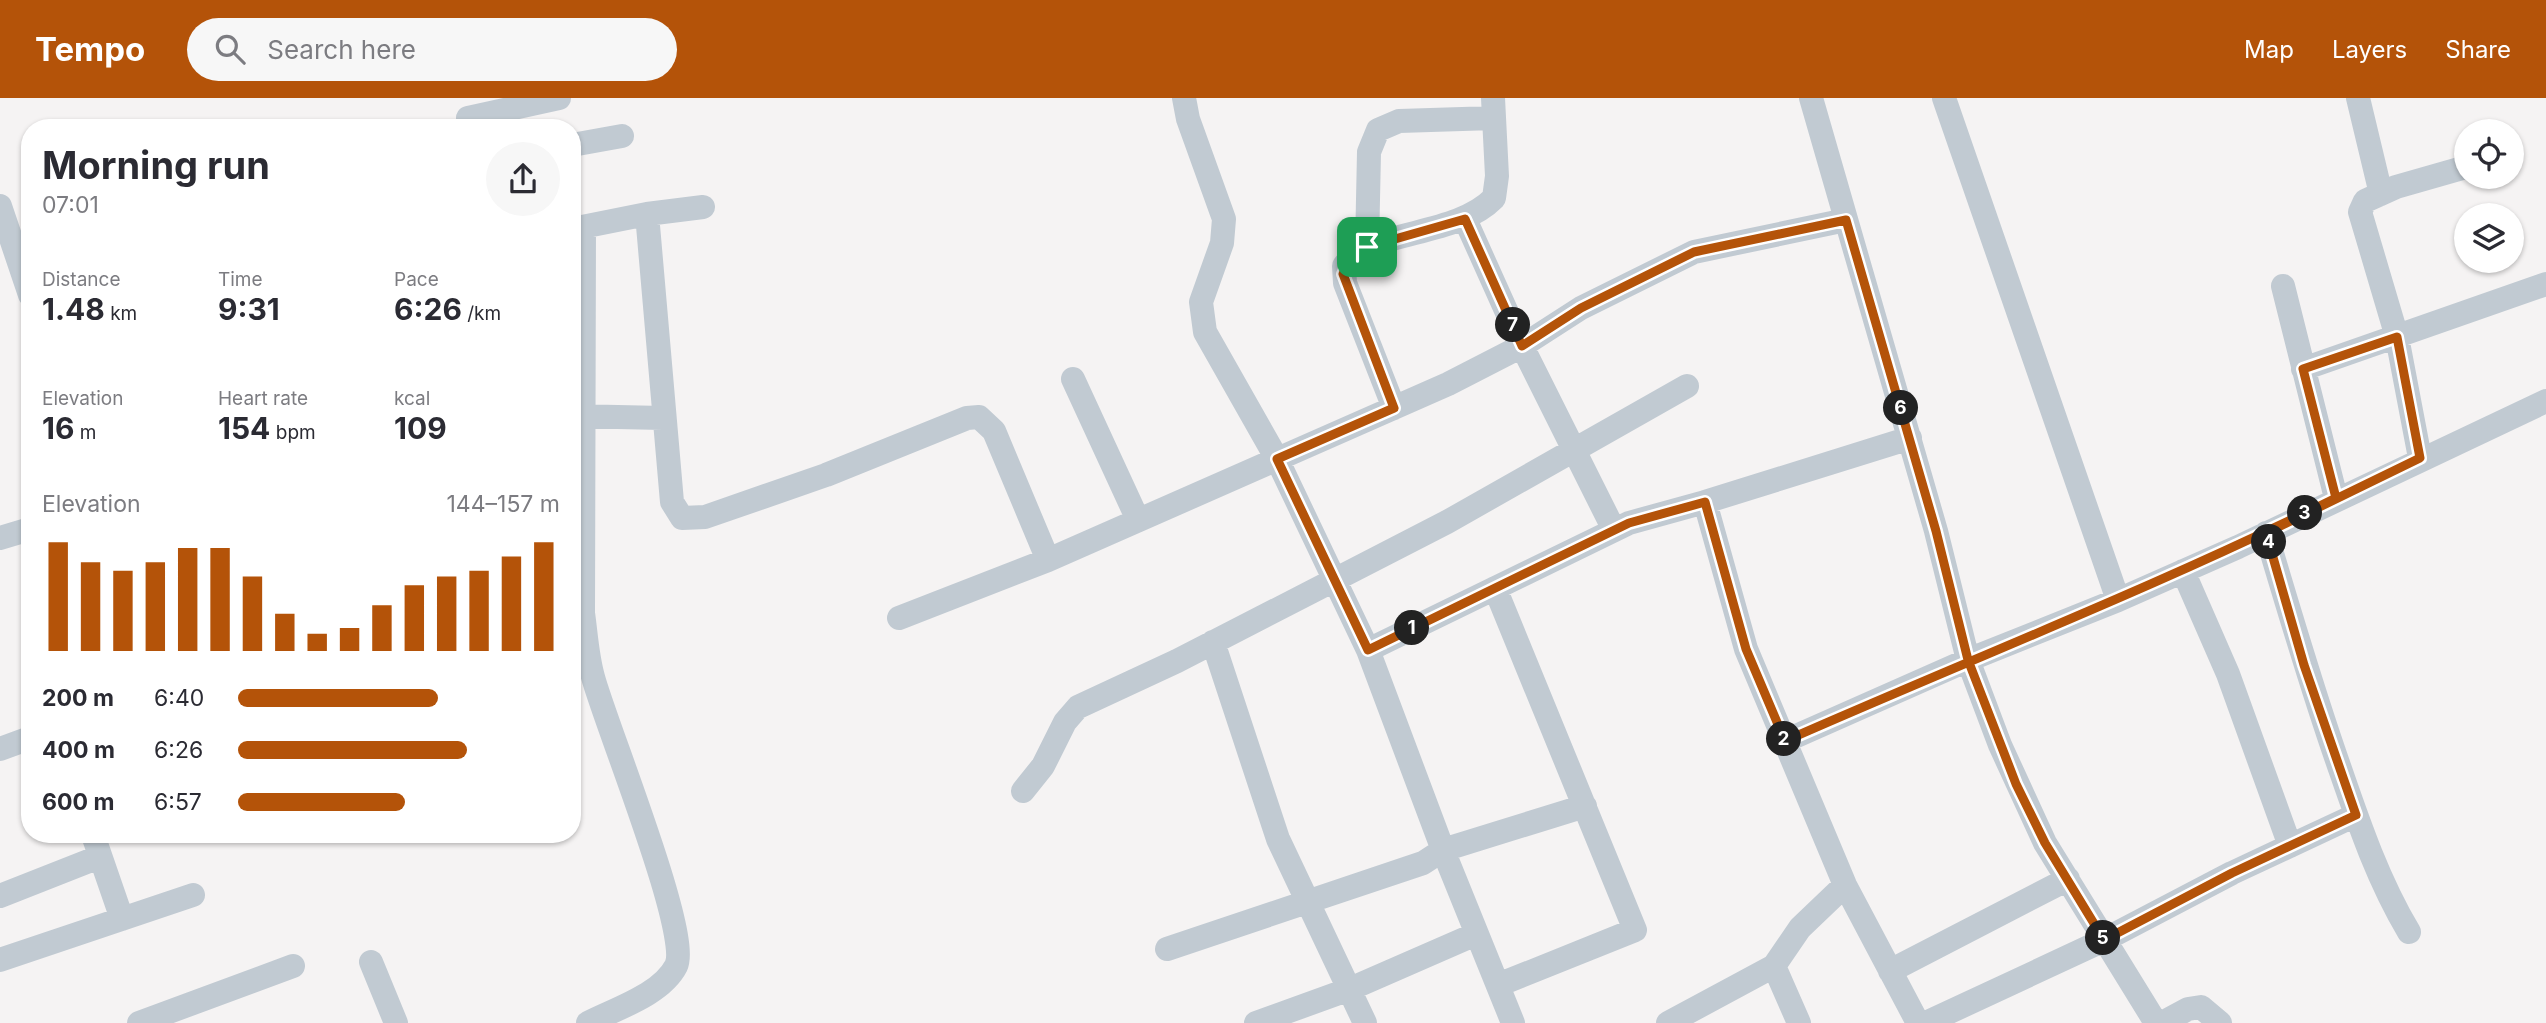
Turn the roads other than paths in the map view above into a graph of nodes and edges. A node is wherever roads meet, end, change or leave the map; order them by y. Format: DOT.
graph roads {
  1 [pos="559,98"];
  2 [pos="1184,98"];
  3 [pos="1811,98"];
  4 [pos="1944,98"];
  5 [pos="2358,98"];
  6 [pos="1493,108"];
  7 [pos="467,114"];
  8 [pos="622,136"];
  9 [pos="581,143"];
  10 [pos="2454,171"];
  11 [pos="2381,194"];
  12 [pos="0,206"];
  13 [pos="703,207"];
  14 [pos="647,214"];
  15 [pos="1465,219"];
  16 [pos="1846,220"];
  17 [pos="581,227"];
  18 [pos="1367,247"];
  19 [pos="21,269"];
  20 [pos="2546,284"];
  21 [pos="2283,286"];
  22 [pos="2397,337"];
  23 [pos="1522,346"];
  24 [pos="2303,369"];
  25 [pos="1073,379"];
  26 [pos="1687,386"];
  27 [pos="2546,401"];
  28 [pos="1394,408"];
  29 [pos="581,416"];
  30 [pos="663,418"];
  31 [pos="1910,438"];
  32 [pos="1574,449"];
  33 [pos="2420,458"];
  34 [pos="1277,459"];
  35 [pos="2336,498"];
  36 [pos="1705,502"];
  37 [pos="1138,520"];
  38 [pos="1614,530"];
  39 [pos="21,532"];
  40 [pos="2266,533"];
  41 [pos="581,534"];
  42 [pos="0,538"];
  43 [pos="1048,560"];
  44 [pos="2183,571"];
  45 [pos="1335,580"];
  46 [pos="1495,588"];
  47 [pos="2118,600"];
  48 [pos="899,618"];
  49 [pos="1213,642"];
  50 [pos="1368,650"];
  51 [pos="1968,660"];
  52 [pos="21,741"];
  53 [pos="1785,741"];
  54 [pos="0,749"];
  55 [pos="1023,791"];
  56 [pos="1585,806"];
  57 [pos="2356,815"];
  58 [pos="96,846"];
  59 [pos="2290,846"];
  60 [pos="1443,850"];
  61 [pos="2068,879"];
  62 [pos="1845,884"];
  63 [pos="193,895"];
  64 [pos="0,896"];
  65 [pos="1307,902"];
  66 [pos="122,919"];
  67 [pos="2409,932"];
  68 [pos="1476,934"];
  69 [pos="2104,940"];
  70 [pos="1167,949"];
  71 [pos="0,960"];
  72 [pos="372,962"];
  73 [pos="1774,966"];
  74 [pos="293,967"];
  75 [pos="1890,971"];
  76 [pos="1498,985"];
  77 [pos="1350,989"];
  78 [pos="142,1023"];
  79 [pos="396,1023"];
  80 [pos="588,1023"];
  81 [pos="1256,1023"];
  82 [pos="1365,1023"];
  83 [pos="1513,1023"];
  84 [pos="1668,1023"];
  85 [pos="1799,1023"];
  86 [pos="1918,1023"];
  87 [pos="1926,1023"];
  88 [pos="2159,1023"];
  89 [pos="2220,1023"];
  1 -- 7 [label="street"];
  2 -- 34 [label="street"];
  3 -- 16 [label="street"];
  4 -- 47 [label="street"];
  5 -- 11 [label="street"];
  6 -- 15 [label="street"];
  6 -- 18 [label="street"];
  8 -- 9 [label="street"];
  10 -- 11 [label="street"];
  11 -- 22 [label="street"];
  12 -- 19 [label="street"];
  13 -- 14 [label="street"];
  14 -- 17 [label="street"];
  14 -- 30 [label="street"];
  15 -- 18 [label="street"];
  15 -- 23 [label="street"];
  16 -- 23 [label="street"];
  16 -- 31 [label="street"];
  18 -- 28 [label="street"];
  20 -- 22 [label="street"];
  21 -- 24 [label="street"];
  22 -- 24 [label="street"];
  22 -- 33 [label="street"];
  23 -- 28 [label="street"];
  23 -- 32 [label="street"];
  24 -- 35 [label="street"];
  25 -- 37 [label="street"];
  26 -- 32 [label="street"];
  27 -- 33 [label="street"];
  28 -- 34 [label="street"];
  29 -- 30 [label="street"];
  30 -- 43 [label="street"];
  31 -- 36 [label="street"];
  31 -- 51 [label="street"];
  32 -- 38 [label="street"];
  32 -- 45 [label="street"];
  33 -- 35 [label="street"];
  34 -- 37 [label="street"];
  34 -- 45 [label="street"];
  35 -- 40 [label="street"];
  36 -- 38 [label="street"];
  36 -- 53 [label="street"];
  37 -- 43 [label="street"];
  38 -- 46 [label="street"];
  39 -- 42 [label="street"];
  40 -- 44 [label="street"];
  40 -- 57 [label="street"];
  41 -- 80 [label="street"];
  43 -- 48 [label="street"];
  44 -- 47 [label="street"];
  44 -- 59 [label="street"];
  45 -- 49 [label="street"];
  45 -- 50 [label="street"];
  46 -- 50 [label="street"];
  46 -- 56 [label="street"];
  47 -- 51 [label="street"];
  49 -- 55 [label="street"];
  49 -- 65 [label="street"];
  50 -- 60 [label="street"];
  51 -- 53 [label="street"];
  51 -- 61 [label="street"];
  52 -- 54 [label="street"];
  53 -- 62 [label="street"];
  56 -- 60 [label="street"];
  56 -- 76 [label="street"];
  57 -- 59 [label="street"];
  57 -- 67 [label="street"];
  58 -- 64 [label="street"];
  58 -- 66 [label="street"];
  59 -- 69 [label="street"];
  60 -- 65 [label="street"];
  60 -- 68 [label="street"];
  61 -- 69 [label="street"];
  61 -- 75 [label="street"];
  62 -- 73 [label="street"];
  62 -- 75 [label="street"];
  63 -- 66 [label="street"];
  65 -- 70 [label="street"];
  65 -- 77 [label="street"];
  66 -- 71 [label="street"];
  68 -- 76 [label="street"];
  68 -- 77 [label="street"];
  69 -- 87 [label="street"];
  69 -- 88 [label="street"];
  72 -- 79 [label="street"];
  73 -- 84 [label="street"];
  73 -- 85 [label="street"];
  74 -- 78 [label="street"];
  75 -- 86 [label="street"];
  76 -- 83 [label="street"];
  77 -- 81 [label="street"];
  77 -- 82 [label="street"];
  88 -- 89 [label="street"];
}
